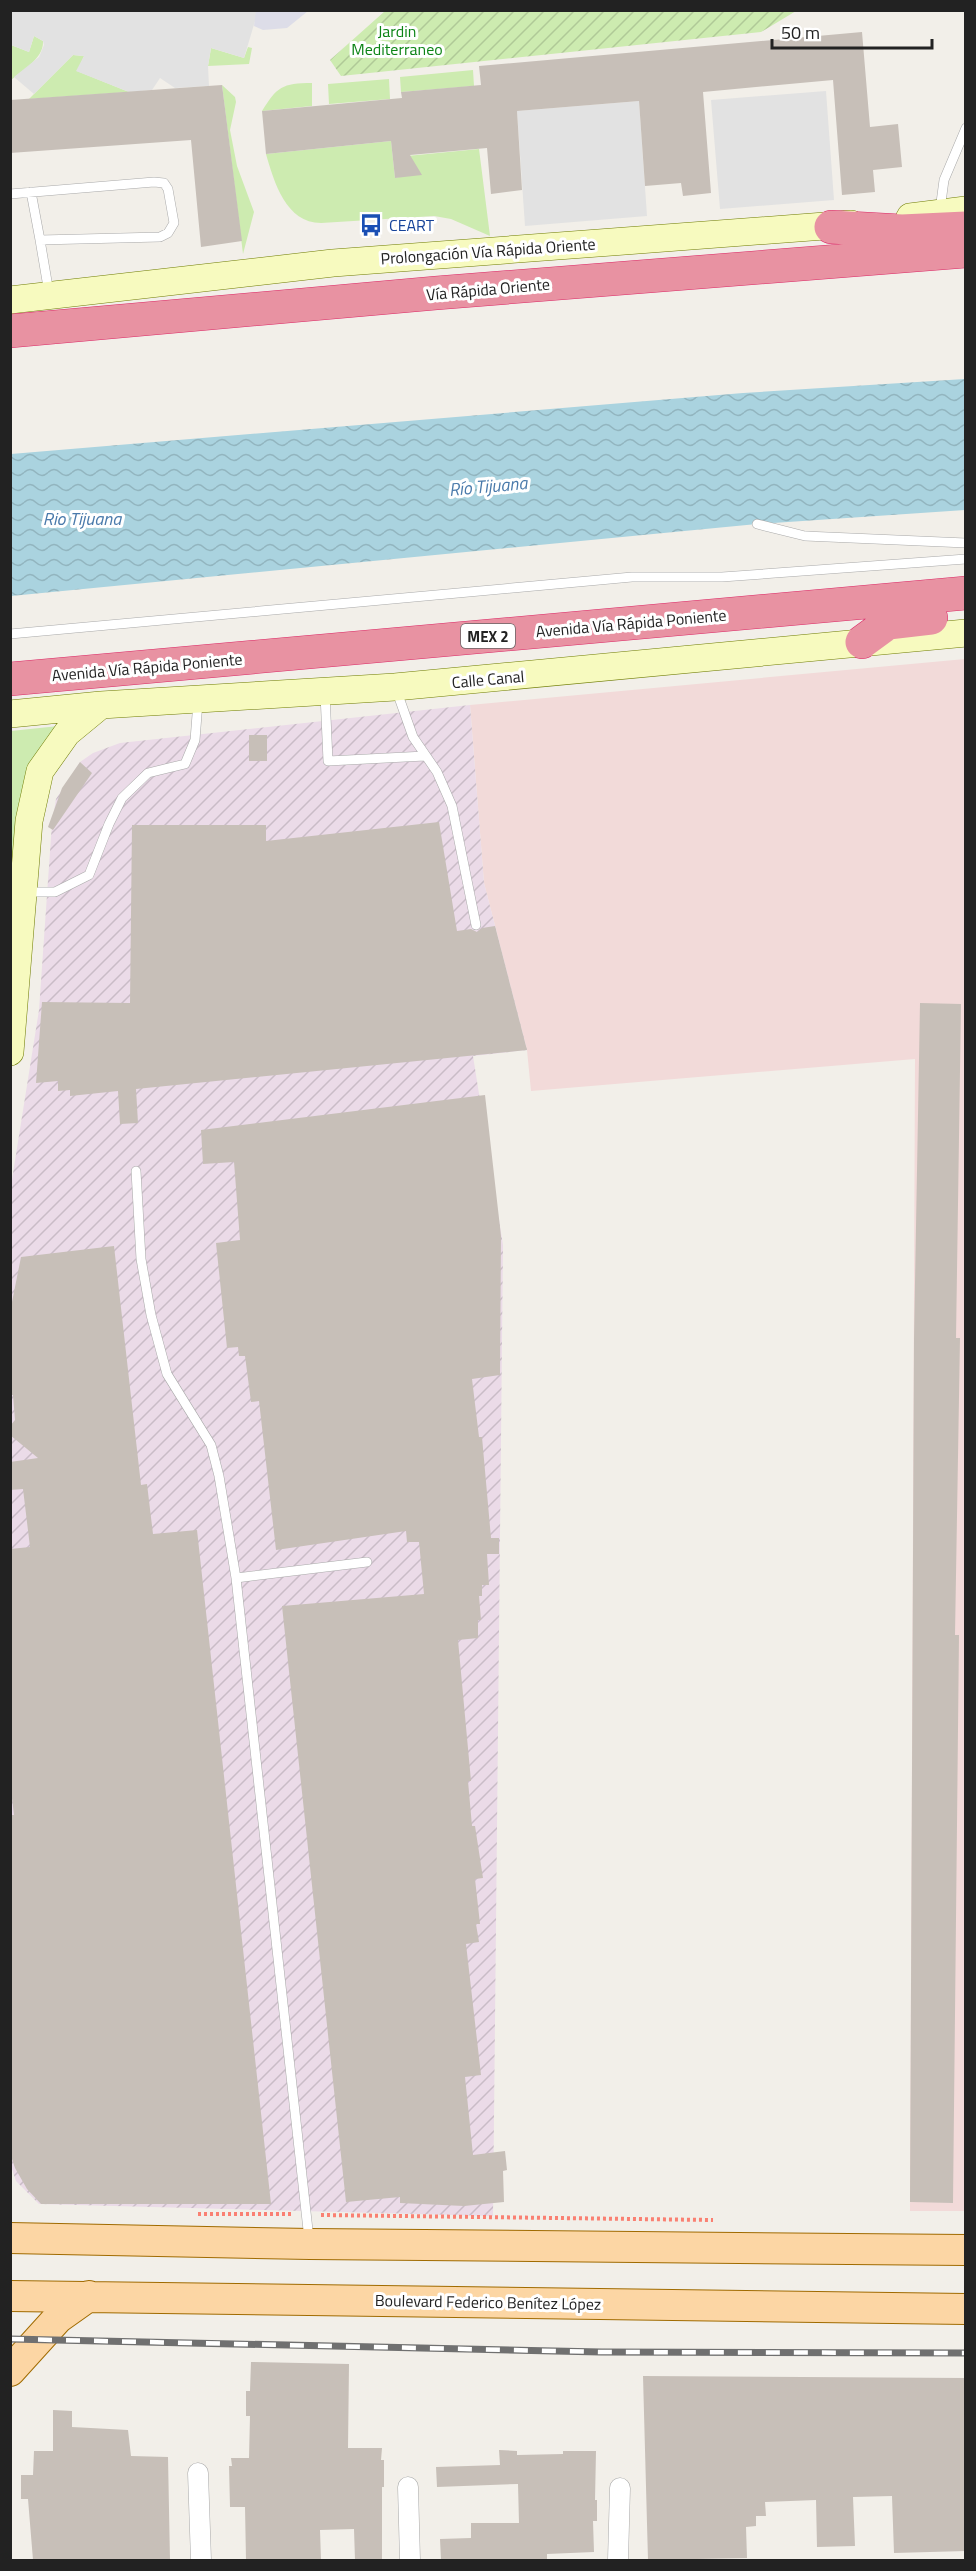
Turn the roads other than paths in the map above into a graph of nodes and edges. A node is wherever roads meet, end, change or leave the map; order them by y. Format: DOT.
graph roads {
  1 [pos="966,128"];
  2 [pos="31,192"];
  3 [pos="10,194"];
  4 [pos="957,217"];
  5 [pos="831,227"];
  6 [pos="40,240"];
  7 [pos="966,251"];
  8 [pos="49,296"];
  9 [pos="10,300"];
  10 [pos="10,331"];
  11 [pos="757,524"];
  12 [pos="966,543"];
  13 [pos="966,559"];
  14 [pos="966,593"];
  15 [pos="966,614"];
  16 [pos="966,633"];
  17 [pos="10,634"];
  18 [pos="862,642"];
  19 [pos="10,679"];
  20 [pos="395,687"];
  21 [pos="325,692"];
  22 [pos="198,699"];
  23 [pos="101,705"];
  24 [pos="10,714"];
  25 [pos="425,756"];
  26 [pos="23,892"];
  27 [pos="476,925"];
  28 [pos="10,1052"];
  29 [pos="136,1171"];
  30 [pos="367,1562"];
  31 [pos="236,1578"];
  32 [pos="10,2238"];
  33 [pos="310,2244"];
  34 [pos="966,2250"];
  35 [pos="10,2296"];
  36 [pos="89,2296"];
  37 [pos="966,2309"];
  38 [pos="10,2371"];
  39 [pos="198,2473"];
  40 [pos="408,2487"];
  41 [pos="620,2488"];
  42 [pos="201,2560"];
  43 [pos="410,2560"];
  44 [pos="618,2560"];
  1 -- 4 [label="lane"];
  2 -- 3 [label="lane"];
  2 -- 6 [label="lane"];
  2 -- 6 [label="lane"];
  4 -- 5 [label="highway"];
  5 -- 8 [label="main road, Prolongación Vía Rápida Oriente"];
  6 -- 8 [label="lane"];
  7 -- 10 [label="highway, Vía Rápida Oriente"];
  8 -- 9 [label="main road, Prolongación Vía Rápida Oriente"];
  11 -- 12 [label="lane"];
  13 -- 17 [label="lane"];
  14 -- 19 [label="highway, Avenida Vía Rápida Poniente / MEX 2"];
  15 -- 18 [label="highway"];
  16 -- 18 [label="main road, Calle Canal"];
  18 -- 20 [label="main road, Calle Canal"];
  20 -- 21 [label="main road, Calle Canal"];
  20 -- 25 [label="lane"];
  21 -- 22 [label="main road, Calle Canal"];
  21 -- 25 [label="lane"];
  22 -- 23 [label="main road, Calle Canal"];
  22 -- 26 [label="lane"];
  23 -- 24 [label="main road, Calle Canal"];
  23 -- 26 [label="main road"];
  25 -- 27 [label="lane"];
  26 -- 28 [label="main road"];
  29 -- 31 [label="lane"];
  30 -- 31 [label="lane"];
  31 -- 33 [label="lane"];
  32 -- 33 [label="main road"];
  33 -- 34 [label="main road"];
  35 -- 36 [label="main road, Boulevard Federico Benítez López"];
  36 -- 37 [label="main road, Boulevard Federico Benítez López"];
  36 -- 38 [label="main road"];
  39 -- 42 [label="street"];
  40 -- 43 [label="street"];
  41 -- 44 [label="street"];
}
